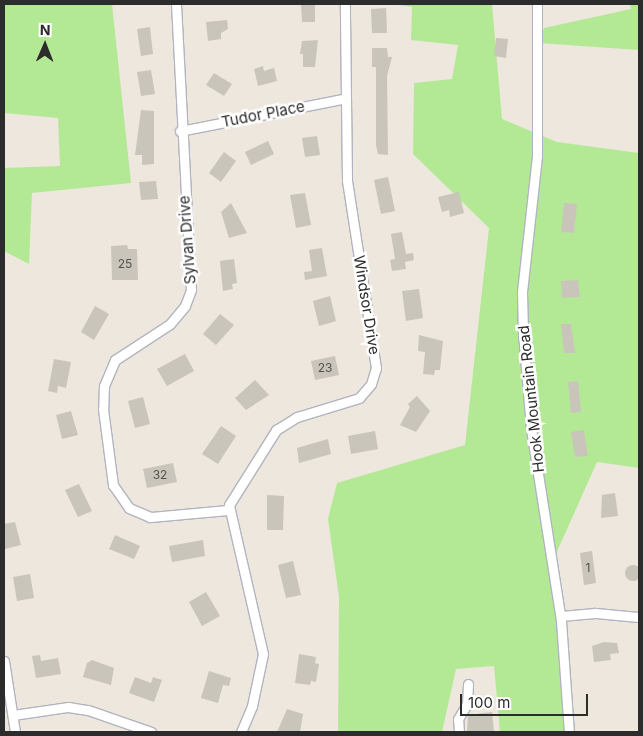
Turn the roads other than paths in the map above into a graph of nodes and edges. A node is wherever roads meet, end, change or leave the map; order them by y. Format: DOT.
graph roads {
  1 [pos="176,4"];
  2 [pos="345,4"];
  3 [pos="537,4"];
  4 [pos="346,98"];
  5 [pos="180,131"];
  6 [pos="229,510"];
  7 [pos="561,616"];
  8 [pos="639,617"];
  9 [pos="4,662"];
  10 [pos="468,684"];
  11 [pos="12,715"];
  12 [pos="15,732"];
  13 [pos="151,732"];
  14 [pos="241,732"];
  15 [pos="459,732"];
  16 [pos="569,732"];
  1 -- 5 [label="street, Sylvan Drive"];
  2 -- 4 [label="street, Windsor Drive"];
  3 -- 7 [label="street, Hook Mountain Road"];
  4 -- 5 [label="street, Tudor Place"];
  4 -- 6 [label="street, Windsor Drive"];
  5 -- 6 [label="street, Sylvan Drive"];
  6 -- 14 [label="street"];
  7 -- 8 [label="street"];
  7 -- 16 [label="street, Hook Mountain Road"];
  9 -- 11 [label="street"];
  10 -- 15 [label="street"];
  11 -- 12 [label="street"];
  11 -- 13 [label="street"];
}
